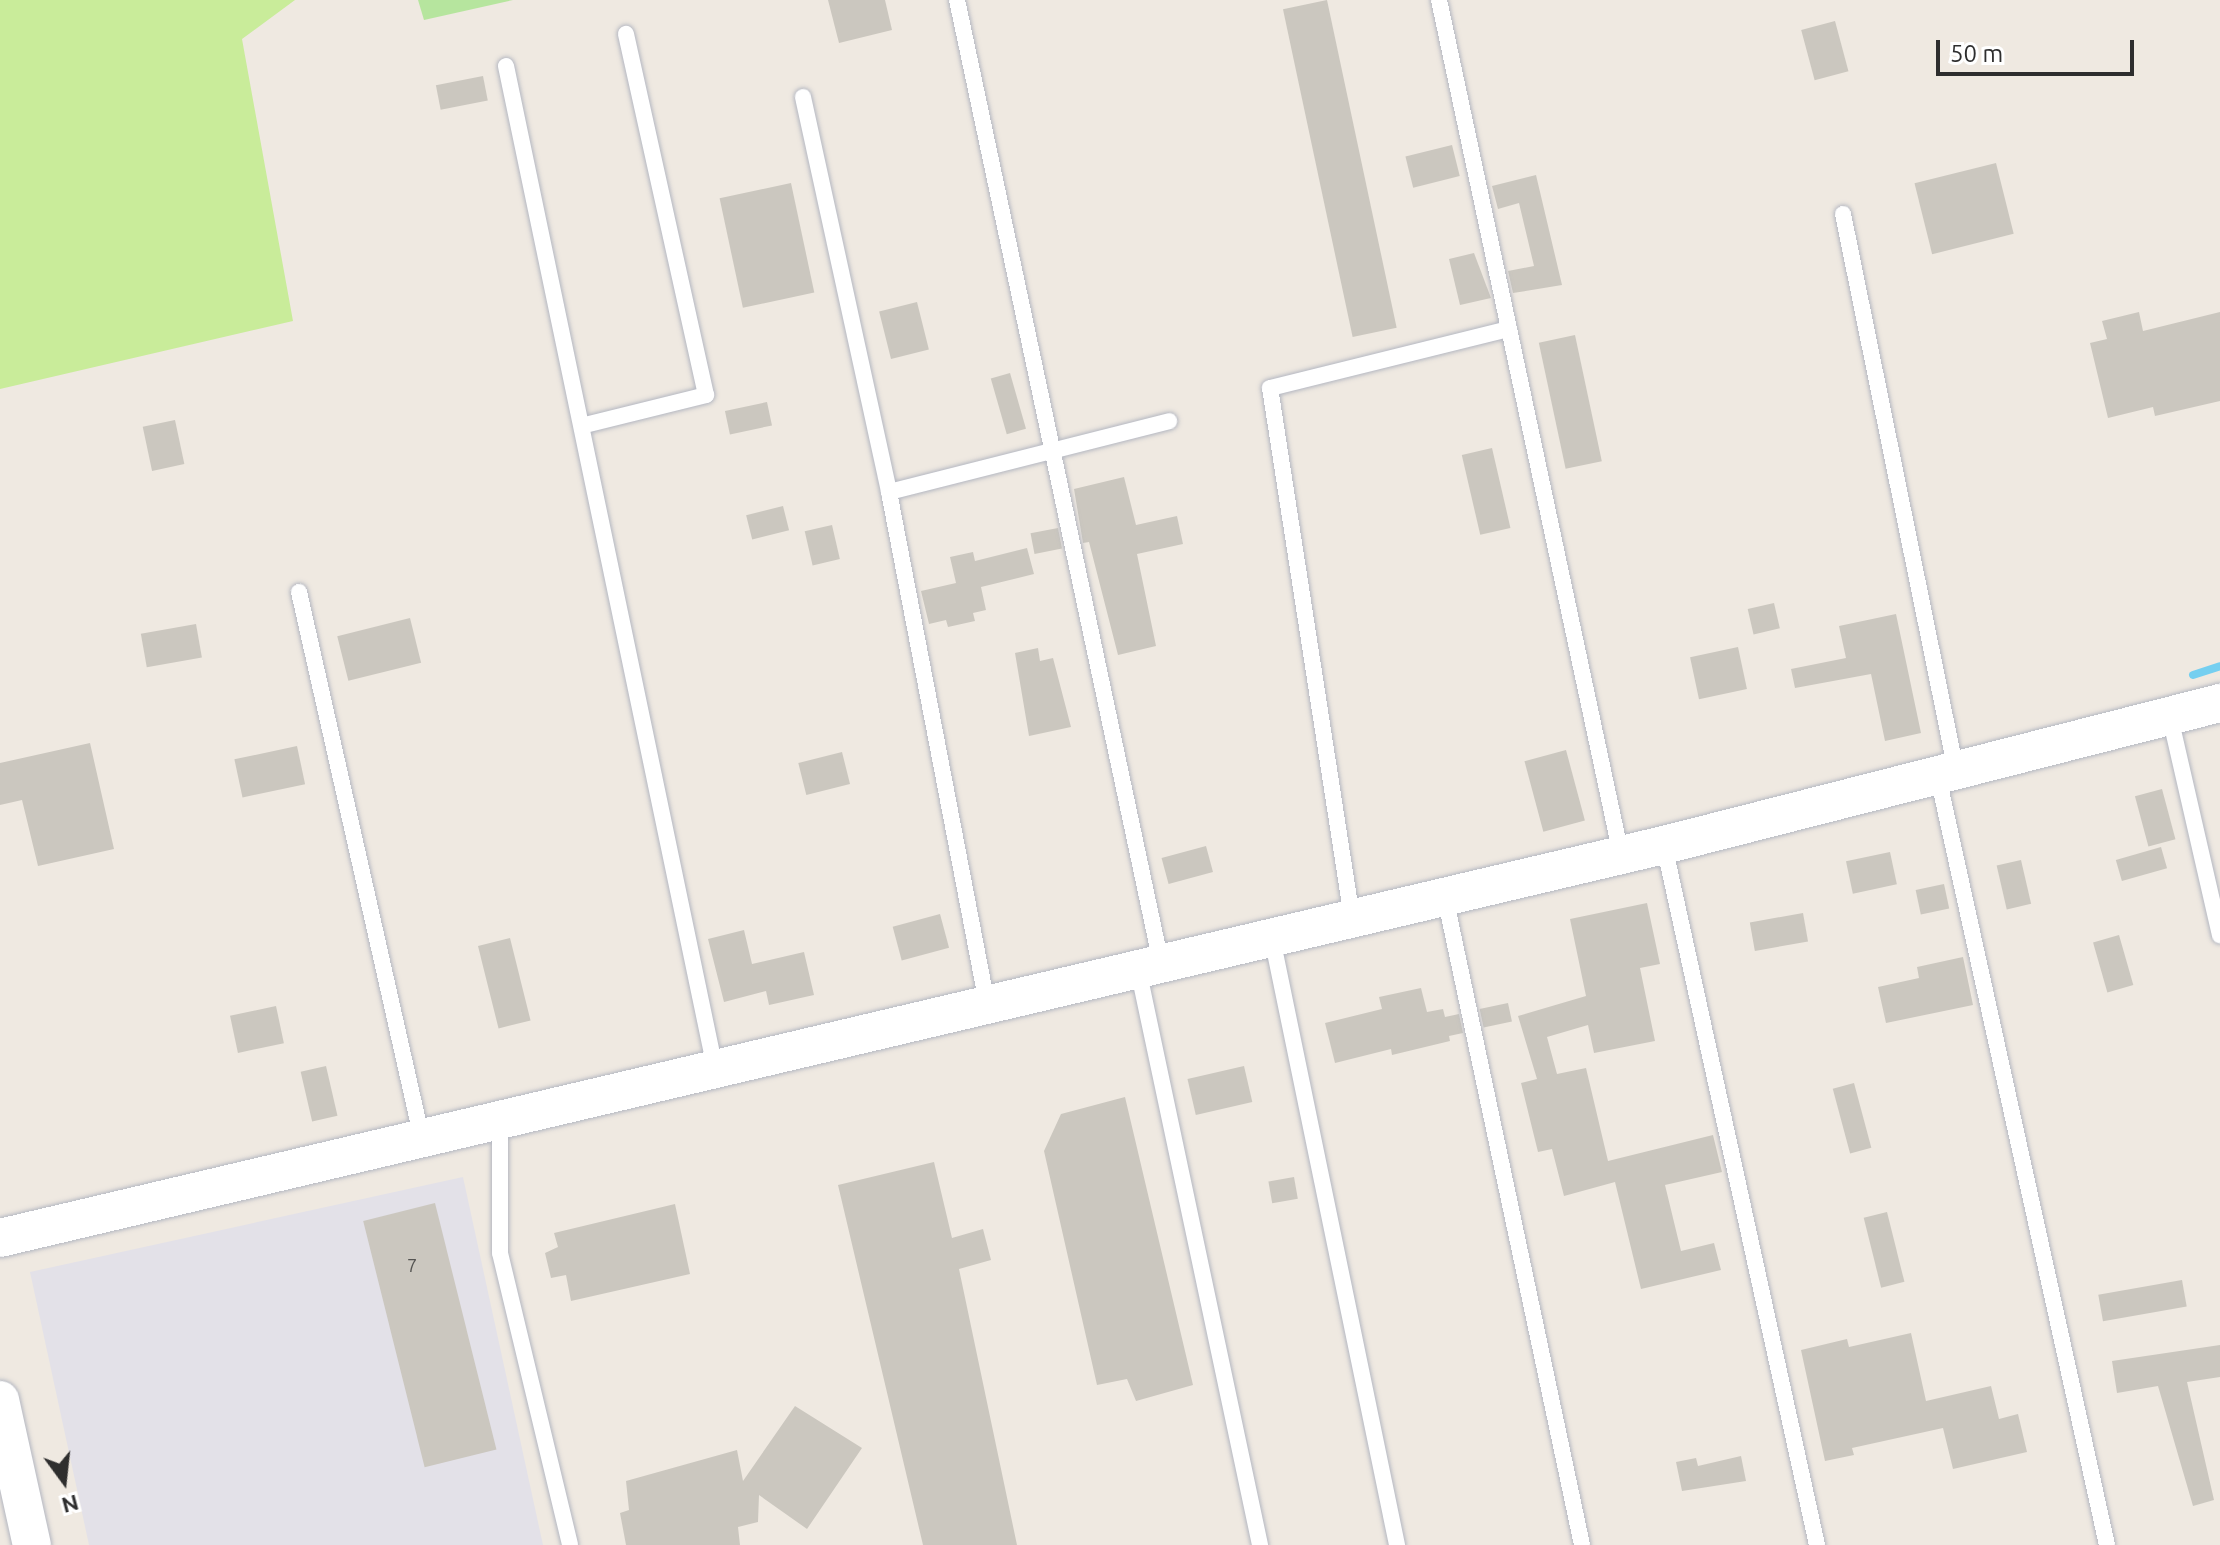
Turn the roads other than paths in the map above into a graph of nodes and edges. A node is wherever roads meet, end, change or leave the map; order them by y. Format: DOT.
graph roads {
  1 [pos="957,0"];
  2 [pos="1439,0"];
  3 [pos="626,34"];
  4 [pos="506,66"];
  5 [pos="803,97"];
  6 [pos="1843,214"];
  7 [pos="1509,329"];
  8 [pos="1169,421"];
  9 [pos="585,425"];
  10 [pos="1055,452"];
  11 [pos="889,492"];
  12 [pos="299,592"];
  13 [pos="2220,703"];
  14 [pos="2170,717"];
  15 [pos="1947,775"];
  16 [pos="1664,845"];
  17 [pos="1621,855"];
  18 [pos="1445,896"];
  19 [pos="1352,918"];
  20 [pos="2220,935"];
  21 [pos="1272,938"];
  22 [pos="1150,966"];
  23 [pos="987,1004"];
  24 [pos="715,1068"];
  25 [pos="500,1120"];
  26 [pos="422,1139"];
  27 [pos="0,1238"];
  28 [pos="0,1400"];
  29 [pos="22,1528"];
  30 [pos="570,1545"];
  31 [pos="1260,1545"];
  32 [pos="1397,1545"];
  33 [pos="1582,1545"];
  34 [pos="1817,1545"];
  35 [pos="2107,1545"];
  1 -- 10 [label="lane"];
  2 -- 7 [label="lane"];
  3 -- 9 [label="lane"];
  4 -- 9 [label="lane"];
  5 -- 11 [label="lane"];
  6 -- 15 [label="lane"];
  7 -- 17 [label="lane"];
  7 -- 19 [label="lane"];
  8 -- 10 [label="lane"];
  9 -- 24 [label="lane"];
  10 -- 11 [label="lane"];
  10 -- 22 [label="lane"];
  11 -- 23 [label="lane"];
  12 -- 26 [label="lane"];
  13 -- 14 [label="street"];
  14 -- 15 [label="street"];
  14 -- 20 [label="lane"];
  15 -- 16 [label="street"];
  15 -- 35 [label="lane"];
  16 -- 17 [label="street"];
  16 -- 34 [label="lane"];
  17 -- 18 [label="street"];
  18 -- 19 [label="street"];
  18 -- 33 [label="lane"];
  19 -- 21 [label="street"];
  21 -- 22 [label="street"];
  21 -- 32 [label="lane"];
  22 -- 23 [label="street"];
  22 -- 31 [label="lane"];
  23 -- 24 [label="street"];
  24 -- 25 [label="street"];
  25 -- 26 [label="street"];
  25 -- 30 [label="lane"];
  26 -- 27 [label="street"];
  28 -- 29 [label="street"];
}
